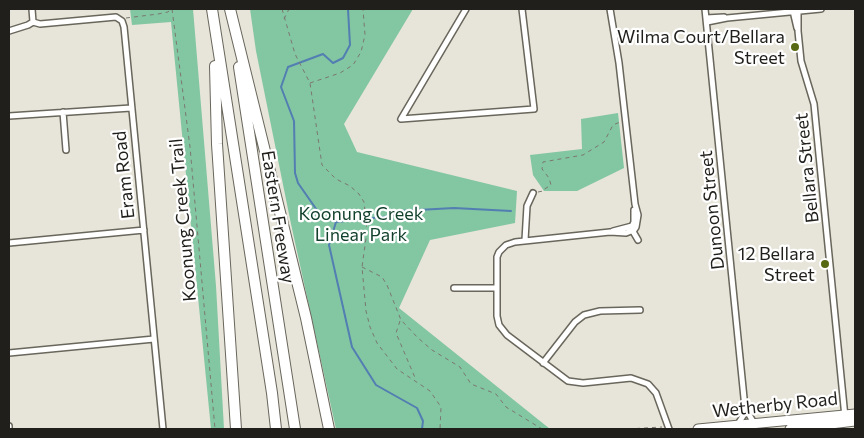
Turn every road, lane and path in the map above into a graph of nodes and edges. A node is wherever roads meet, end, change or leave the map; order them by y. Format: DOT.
graph roads {
  1 [pos="32,9"];
  2 [pos="172,9"];
  3 [pos="212,9"];
  4 [pos="230,9"];
  5 [pos="282,9"];
  6 [pos="289,9"];
  7 [pos="363,9"];
  8 [pos="466,9"];
  9 [pos="522,9"];
  10 [pos="610,9"];
  11 [pos="705,9"];
  12 [pos="821,9"];
  13 [pos="796,11"];
  14 [pos="284,19"];
  15 [pos="706,20"];
  16 [pos="122,21"];
  17 [pos="33,22"];
  18 [pos="213,22"];
  19 [pos="9,31"];
  20 [pos="310,83"];
  21 [pos="132,108"];
  22 [pos="62,112"];
  23 [pos="9,116"];
  24 [pos="620,122"];
  25 [pos="66,150"];
  26 [pos="532,193"];
  27 [pos="631,229"];
  28 [pos="144,230"];
  29 [pos="525,240"];
  30 [pos="638,240"];
  31 [pos="9,243"];
  32 [pos="362,267"];
  33 [pos="454,288"];
  34 [pos="496,288"];
  35 [pos="640,310"];
  36 [pos="400,320"];
  37 [pos="154,339"];
  38 [pos="9,353"];
  39 [pos="543,363"];
  40 [pos="416,380"];
  41 [pos="745,408"];
  42 [pos="855,414"];
  43 [pos="849,420"];
  44 [pos="754,423"];
  45 [pos="738,424"];
  46 [pos="773,427"];
  47 [pos="669,428"];
  48 [pos="163,429"];
  49 [pos="215,429"];
  50 [pos="236,429"];
  51 [pos="276,429"];
  52 [pos="295,429"];
  53 [pos="330,429"];
  54 [pos="440,429"];
  55 [pos="542,429"];
  56 [pos="628,429"];
  57 [pos="698,429"];
  58 [pos="790,429"];
  1 -- 17 [label="street"];
  2 -- 16 [label="path"];
  2 -- 49 [label="path, Koonung Creek Trail"];
  3 -- 18 [label="highway, Eastern Freeway"];
  4 -- 52 [label="highway, Eastern Freeway"];
  4 -- 53 [label="highway"];
  5 -- 14 [label="path"];
  6 -- 14 [label="path"];
  7 -- 20 [label="path"];
  8 -- 9 [label="street"];
  10 -- 27 [label="street"];
  11 -- 15 [label="street, Dunoon Street"];
  12 -- 13 [label="street"];
  13 -- 15 [label="street"];
  13 -- 43 [label="street, Bellara Street"];
  14 -- 20 [label="path"];
  15 -- 41 [label="street, Dunoon Street"];
  16 -- 17 [label="street"];
  16 -- 21 [label="street, Eram Road"];
  17 -- 19 [label="street"];
  18 -- 50 [label="highway"];
  18 -- 51 [label="highway, Eastern Freeway"];
  20 -- 32 [label="path"];
  21 -- 22 [label="street"];
  21 -- 28 [label="street, Eram Road"];
  22 -- 23 [label="street"];
  22 -- 25 [label="street"];
  24 -- 26 [label="path"];
  26 -- 29 [label="street"];
  27 -- 29 [label="street"];
  27 -- 30 [label="street"];
  28 -- 31 [label="street"];
  28 -- 37 [label="street, Eram Road"];
  29 -- 34 [label="street"];
  32 -- 36 [label="path"];
  32 -- 40 [label="path"];
  33 -- 34 [label="street"];
  34 -- 39 [label="street"];
  35 -- 39 [label="street"];
  36 -- 40 [label="path"];
  36 -- 55 [label="path"];
  37 -- 38 [label="street"];
  37 -- 48 [label="street, Eram Road"];
  39 -- 47 [label="street"];
  40 -- 54 [label="path"];
  41 -- 44 [label="street, Dunoon Street"];
  41 -- 45 [label="street, Dunoon Street"];
  42 -- 43 [label="main road, Wetherby Road"];
  43 -- 46 [label="main road, Wetherby Road"];
  43 -- 58 [label="main road, Wetherby Road"];
  44 -- 45 [label="main road, Wetherby Road"];
  44 -- 46 [label="main road, Wetherby Road"];
  45 -- 57 [label="main road, Wetherby Road"];
  47 -- 56 [label="path"];
}
